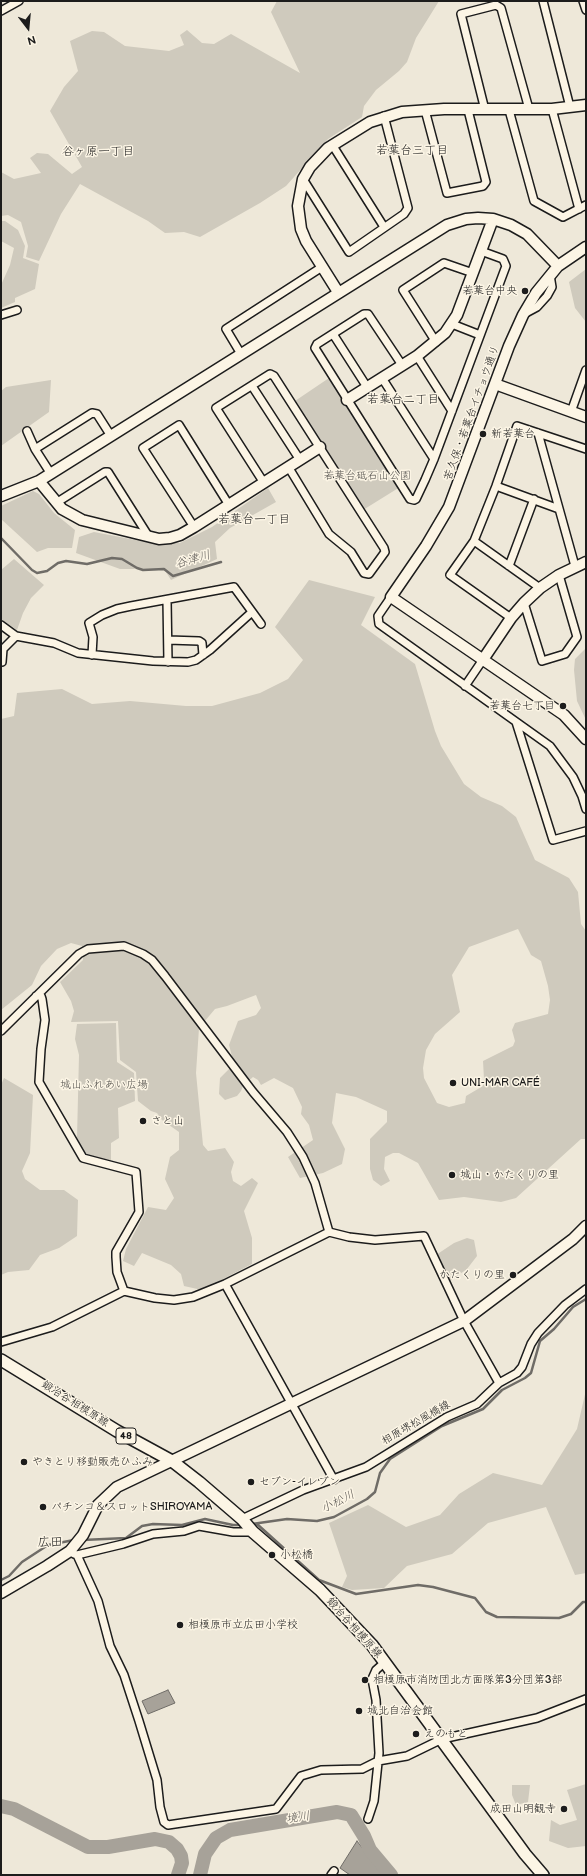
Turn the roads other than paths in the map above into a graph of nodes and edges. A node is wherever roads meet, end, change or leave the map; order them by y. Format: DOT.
graph roads {
  1 [pos="19,1"];
  2 [pos="543,1"];
  3 [pos="583,1"];
  4 [pos="586,10"];
  5 [pos="1,11"];
  6 [pos="586,105"];
  7 [pos="570,107"];
  8 [pos="529,109"];
  9 [pos="552,109"];
  10 [pos="425,110"];
  11 [pos="468,110"];
  12 [pos="485,110"];
  13 [pos="509,110"];
  14 [pos="384,116"];
  15 [pos="333,146"];
  16 [pos="304,179"];
  17 [pos="586,205"];
  18 [pos="579,209"];
  19 [pos="493,219"];
  20 [pos="384,227"];
  21 [pos="586,247"];
  22 [pos="481,251"];
  23 [pos="558,266"];
  24 [pos="322,267"];
  25 [pos="473,273"];
  26 [pos="338,292"];
  27 [pos="17,310"];
  28 [pos="1,315"];
  29 [pos="452,324"];
  30 [pos="333,334"];
  31 [pos="480,336"];
  32 [pos="436,342"];
  33 [pos="241,354"];
  34 [pos="417,356"];
  35 [pos="402,365"];
  36 [pos="586,370"];
  37 [pos="382,378"];
  38 [pos="495,384"];
  39 [pos="252,386"];
  40 [pos="367,387"];
  41 [pos="347,400"];
  42 [pos="452,411"];
  43 [pos="571,412"];
  44 [pos="586,417"];
  45 [pos="27,431"];
  46 [pos="538,433"];
  47 [pos="112,436"];
  48 [pos="320,447"];
  49 [pos="585,448"];
  50 [pos="35,449"];
  51 [pos="586,457"];
  52 [pos="434,459"];
  53 [pos="300,460"];
  54 [pos="289,468"];
  55 [pos="50,474"];
  56 [pos="39,481"];
  57 [pos="264,483"];
  58 [pos="496,486"];
  59 [pos="1,496"];
  60 [pos="534,500"];
  61 [pos="56,503"];
  62 [pos="229,505"];
  63 [pos="559,509"];
  64 [pos="194,527"];
  65 [pos="149,537"];
  66 [pos="474,541"];
  67 [pos="586,562"];
  68 [pos="509,566"];
  69 [pos="575,566"];
  70 [pos="559,575"];
  71 [pos="540,588"];
  72 [pos="391,597"];
  73 [pos="166,600"];
  74 [pos="524,603"];
  75 [pos="252,612"];
  76 [pos="511,618"];
  77 [pos="261,624"];
  78 [pos="1,625"];
  79 [pos="16,636"];
  80 [pos="168,640"];
  81 [pos="92,655"];
  82 [pos="203,655"];
  83 [pos="482,661"];
  84 [pos="2,662"];
  85 [pos="168,662"];
  86 [pos="465,686"];
  87 [pos="516,722"];
  88 [pos="586,739"];
  89 [pos="586,809"];
  90 [pos="586,831"];
  91 [pos="36,996"];
  92 [pos="1,1031"];
  93 [pos="586,1228"];
  94 [pos="328,1232"];
  95 [pos="225,1284"];
  96 [pos="586,1289"];
  97 [pos="124,1291"];
  98 [pos="464,1321"];
  99 [pos="1,1342"];
  100 [pos="1,1360"];
  101 [pos="499,1383"];
  102 [pos="292,1404"];
  103 [pos="172,1461"];
  104 [pos="334,1480"];
  105 [pos="248,1525"];
  106 [pos="72,1553"];
  107 [pos="1,1593"];
  108 [pos="384,1662"];
  109 [pos="586,1699"];
  110 [pos="442,1739"];
  111 [pos="378,1761"];
  112 [pos="368,1819"];
  113 [pos="543,1875"];
  1 -- 5 [label="street"];
  2 -- 7 [label="street"];
  3 -- 4 [label="street"];
  6 -- 7 [label="street"];
  7 -- 9 [label="street"];
  8 -- 9 [label="street"];
  8 -- 12 [label="street"];
  8 -- 13 [label="street"];
  9 -- 18 [label="street"];
  10 -- 11 [label="street"];
  10 -- 11 [label="street"];
  10 -- 14 [label="street"];
  11 -- 12 [label="street"];
  12 -- 13 [label="street"];
  13 -- 18 [label="street"];
  14 -- 15 [label="street"];
  14 -- 20 [label="street"];
  15 -- 16 [label="street"];
  15 -- 20 [label="street"];
  16 -- 20 [label="street"];
  16 -- 24 [label="street"];
  17 -- 18 [label="street"];
  19 -- 22 [label="street"];
  19 -- 23 [label="street"];
  19 -- 26 [label="street"];
  21 -- 23 [label="street, 苦久保・若葉台イチョウ通り"];
  22 -- 25 [label="street"];
  22 -- 31 [label="street"];
  23 -- 38 [label="street, 苦久保・若葉台イチョウ通り"];
  24 -- 26 [label="street"];
  24 -- 33 [label="street"];
  25 -- 29 [label="street"];
  25 -- 32 [label="street"];
  26 -- 33 [label="street"];
  27 -- 28 [label="street"];
  29 -- 31 [label="street"];
  29 -- 32 [label="street"];
  30 -- 35 [label="street"];
  30 -- 40 [label="street"];
  30 -- 41 [label="street"];
  31 -- 42 [label="street"];
  32 -- 34 [label="street"];
  33 -- 47 [label="street"];
  34 -- 35 [label="street"];
  34 -- 42 [label="street"];
  35 -- 37 [label="street"];
  36 -- 43 [label="street"];
  37 -- 40 [label="street"];
  37 -- 52 [label="street"];
  38 -- 43 [label="street"];
  38 -- 72 [label="street, 苦久保・若葉台イチョウ通り"];
  39 -- 48 [label="street"];
  39 -- 53 [label="street"];
  39 -- 57 [label="street"];
  40 -- 41 [label="street"];
  41 -- 52 [label="street"];
  42 -- 52 [label="street"];
  43 -- 44 [label="street"];
  45 -- 50 [label="street"];
  46 -- 49 [label="street"];
  46 -- 58 [label="street"];
  46 -- 63 [label="street"];
  47 -- 50 [label="street"];
  47 -- 55 [label="street"];
  48 -- 53 [label="street"];
  48 -- 54 [label="street"];
  49 -- 51 [label="street"];
  50 -- 55 [label="street"];
  53 -- 54 [label="street"];
  54 -- 57 [label="street"];
  55 -- 56 [label="street"];
  56 -- 59 [label="street"];
  56 -- 61 [label="street"];
  57 -- 62 [label="street"];
  58 -- 60 [label="street"];
  58 -- 66 [label="street"];
  60 -- 63 [label="street"];
  60 -- 68 [label="street"];
  61 -- 65 [label="street"];
  61 -- 65 [label="street"];
  62 -- 64 [label="street"];
  62 -- 64 [label="street"];
  63 -- 69 [label="street"];
  64 -- 65 [label="street"];
  66 -- 68 [label="street"];
  66 -- 76 [label="street"];
  67 -- 69 [label="street"];
  68 -- 71 [label="street"];
  69 -- 70 [label="street"];
  70 -- 71 [label="street"];
  70 -- 74 [label="street"];
  71 -- 74 [label="street"];
  72 -- 83 [label="street"];
  72 -- 86 [label="street"];
  73 -- 75 [label="street"];
  73 -- 80 [label="street"];
  73 -- 81 [label="street"];
  74 -- 76 [label="street"];
  75 -- 77 [label="street"];
  75 -- 82 [label="street"];
  76 -- 83 [label="street"];
  78 -- 79 [label="street"];
  79 -- 81 [label="street"];
  79 -- 84 [label="street"];
  80 -- 82 [label="street"];
  80 -- 85 [label="street"];
  81 -- 85 [label="street"];
  82 -- 85 [label="street"];
  83 -- 86 [label="street"];
  83 -- 88 [label="street"];
  86 -- 87 [label="street"];
  87 -- 89 [label="street"];
  87 -- 90 [label="street"];
  91 -- 92 [label="street"];
  91 -- 94 [label="street"];
  91 -- 97 [label="street"];
  93 -- 98 [label="street"];
  94 -- 95 [label="street"];
  94 -- 98 [label="street"];
  95 -- 97 [label="street"];
  95 -- 102 [label="street"];
  96 -- 101 [label="street, 相原堺松風橋線"];
  97 -- 99 [label="street"];
  98 -- 101 [label="street"];
  98 -- 102 [label="street"];
  100 -- 103 [label="main road, 鍛冶谷相模原線 / 48"];
  101 -- 104 [label="street, 相原堺松風橋線"];
  102 -- 103 [label="street"];
  102 -- 104 [label="street"];
  103 -- 105 [label="main road, 鍛冶谷相模原線 / 48"];
  103 -- 106 [label="street"];
  104 -- 105 [label="street, 相原堺松風橋線"];
  105 -- 106 [label="street, 相原堺松風橋線"];
  105 -- 108 [label="main road, 鍛冶谷相模原線 / 48"];
  106 -- 107 [label="street, 相原堺松風橋線"];
  106 -- 111 [label="street"];
  108 -- 110 [label="main road, 鍛冶谷相模原線 / 48"];
  108 -- 111 [label="street"];
  109 -- 110 [label="street"];
  110 -- 111 [label="street"];
  110 -- 113 [label="main road, 鍛冶谷相模原線 / 48"];
  111 -- 112 [label="street"];
}
